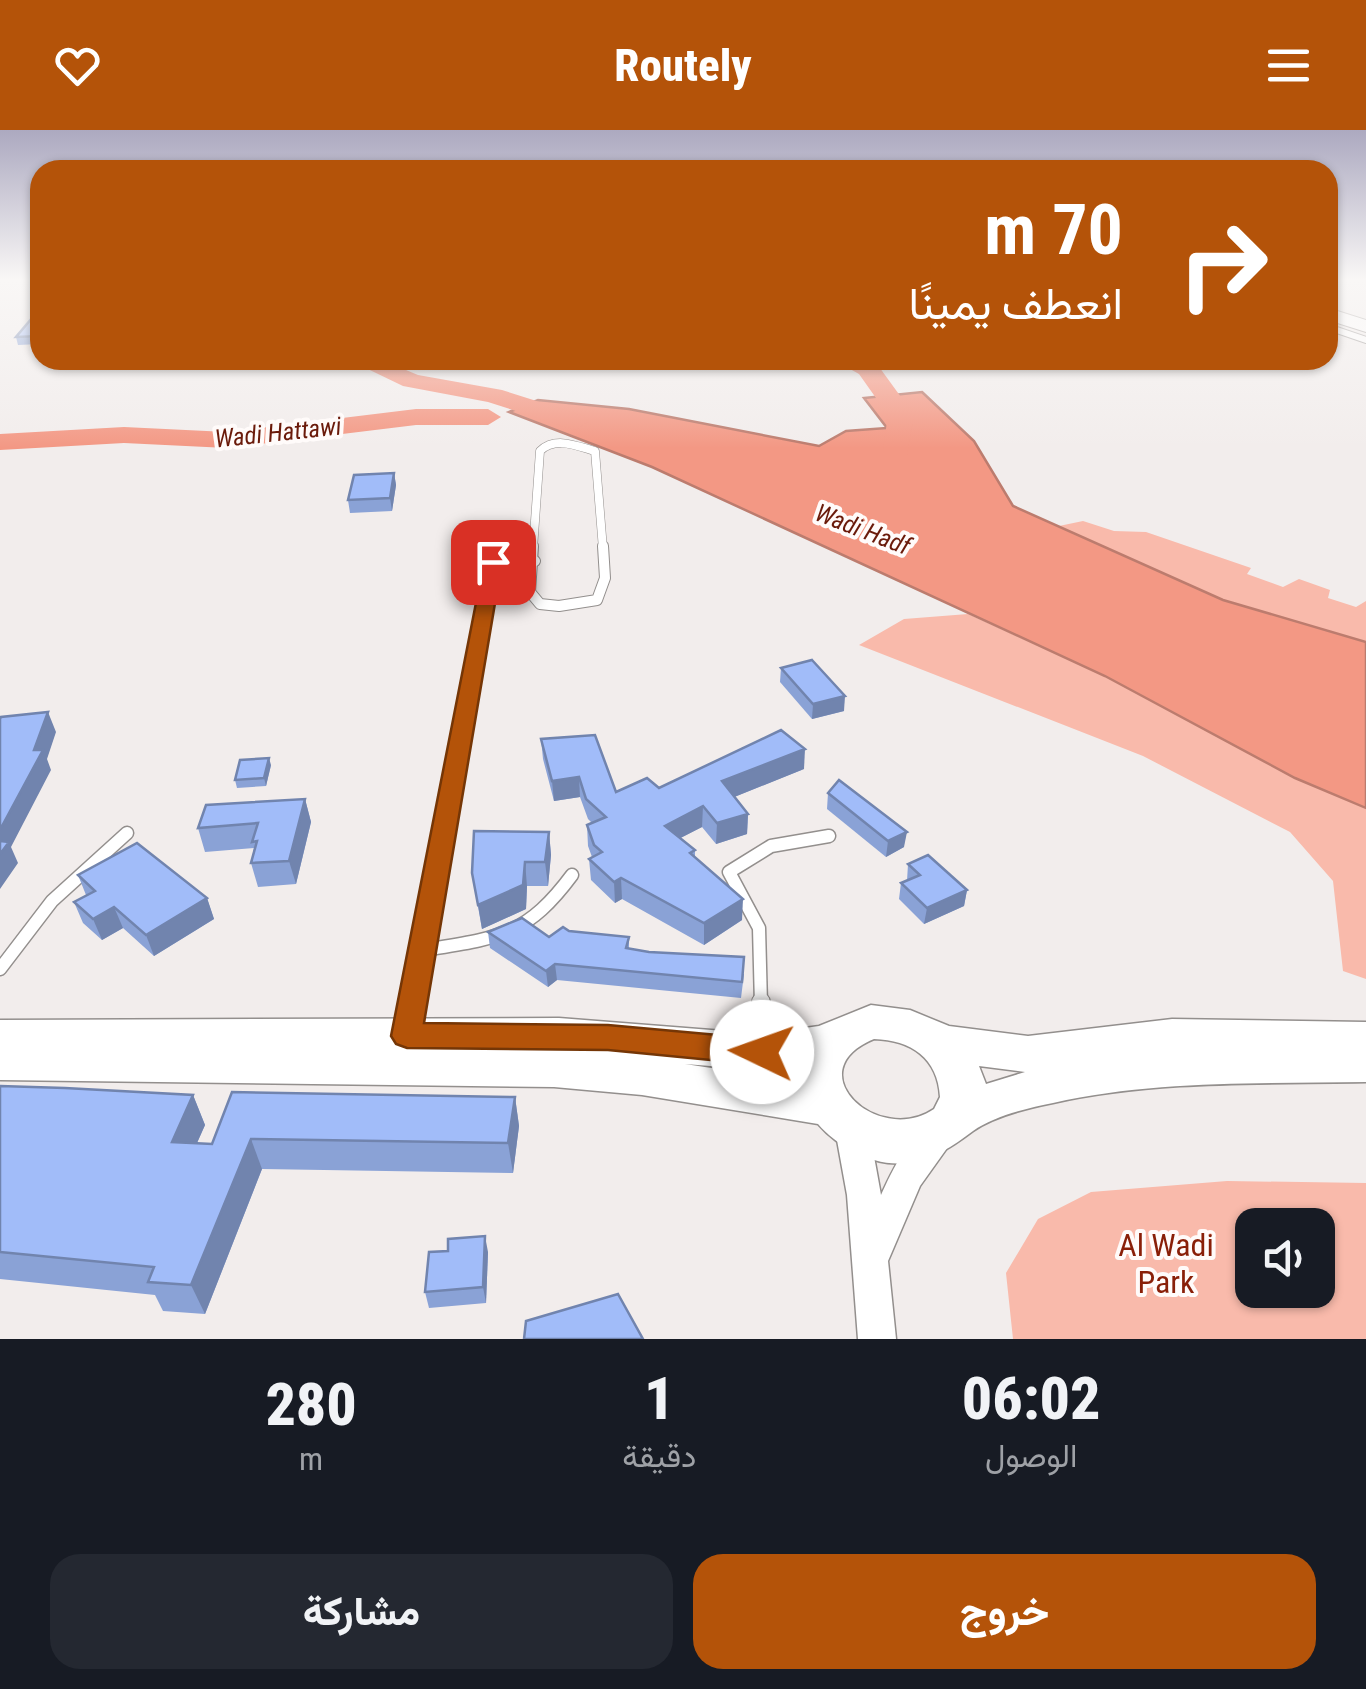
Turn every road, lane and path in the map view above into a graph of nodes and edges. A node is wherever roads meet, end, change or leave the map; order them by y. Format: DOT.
graph roads {
  1 [pos="535,562"];
  2 [pos="128,832"];
  3 [pos="829,836"];
  4 [pos="572,875"];
  5 [pos="424,950"];
  6 [pos="0,970"];
  7 [pos="407,1036"];
  8 [pos="0,1038"];
  9 [pos="828,1043"];
  10 [pos="940,1043"];
  11 [pos="1365,1045"];
  12 [pos="762,1052"];
  13 [pos="0,1062"];
  14 [pos="840,1117"];
  15 [pos="951,1123"];
  16 [pos="868,1270"];
  17 [pos="877,1339"];
  1 -- 1 [label="lane"];
  1 -- 5 [label="lane"];
  2 -- 6 [label="lane"];
  3 -- 12 [label="lane"];
  4 -- 5 [label="lane"];
  5 -- 7 [label="lane"];
  7 -- 8 [label="main road"];
  7 -- 12 [label="main road"];
  9 -- 10 [label="main road"];
  9 -- 12 [label="main road"];
  9 -- 14 [label="main road"];
  10 -- 11 [label="main road"];
  10 -- 15 [label="main road"];
  11 -- 15 [label="main road"];
  13 -- 14 [label="main road"];
  14 -- 15 [label="main road"];
  14 -- 16 [label="street"];
  15 -- 16 [label="street"];
  16 -- 17 [label="street"];
}
